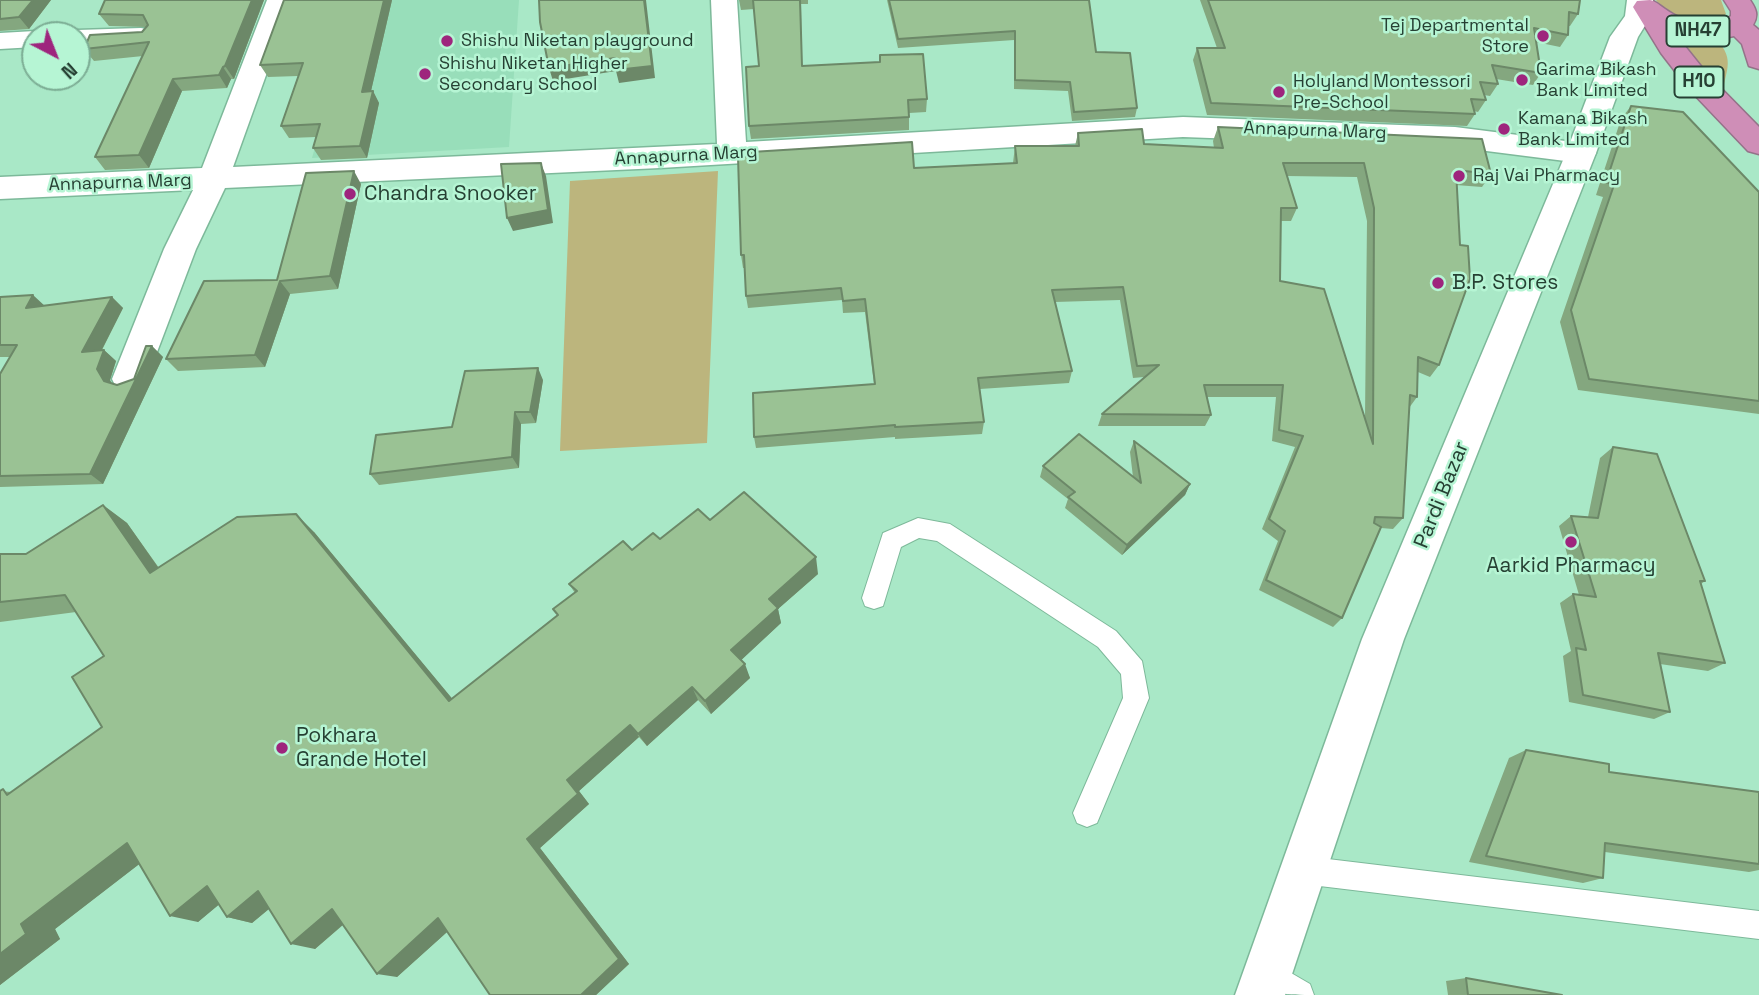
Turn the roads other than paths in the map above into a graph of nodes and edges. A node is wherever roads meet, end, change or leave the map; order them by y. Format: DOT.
graph roads {
  1 [pos="280,0"];
  2 [pos="724,0"];
  3 [pos="1643,4"];
  4 [pos="1738,13"];
  5 [pos="141,36"];
  6 [pos="91,38"];
  7 [pos="21,40"];
  8 [pos="0,41"];
  9 [pos="1759,60"];
  10 [pos="1759,144"];
  11 [pos="1581,153"];
  12 [pos="732,154"];
  13 [pos="213,180"];
  14 [pos="0,188"];
  15 [pos="130,379"];
  16 [pos="874,598"];
  17 [pos="1087,813"];
  18 [pos="1303,870"];
  19 [pos="1759,925"];
  20 [pos="1263,985"];
  21 [pos="1299,995"];
  1 -- 13 [label="street"];
  2 -- 12 [label="street"];
  3 -- 4 [label="highway, NH47"];
  3 -- 10 [label="highway, H10"];
  3 -- 11 [label="street, Pardi Bazar"];
  4 -- 9 [label="highway, NH47"];
  5 -- 6 [label="street"];
  7 -- 8 [label="street"];
  11 -- 12 [label="street, Annapurna Marg"];
  11 -- 18 [label="street, Pardi Bazar"];
  12 -- 13 [label="street, Annapurna Marg"];
  13 -- 14 [label="street, Annapurna Marg"];
  13 -- 15 [label="street"];
  16 -- 17 [label="lane"];
  18 -- 19 [label="lane"];
  18 -- 20 [label="street, Pardi Bazar"];
  20 -- 21 [label="lane"];
}
